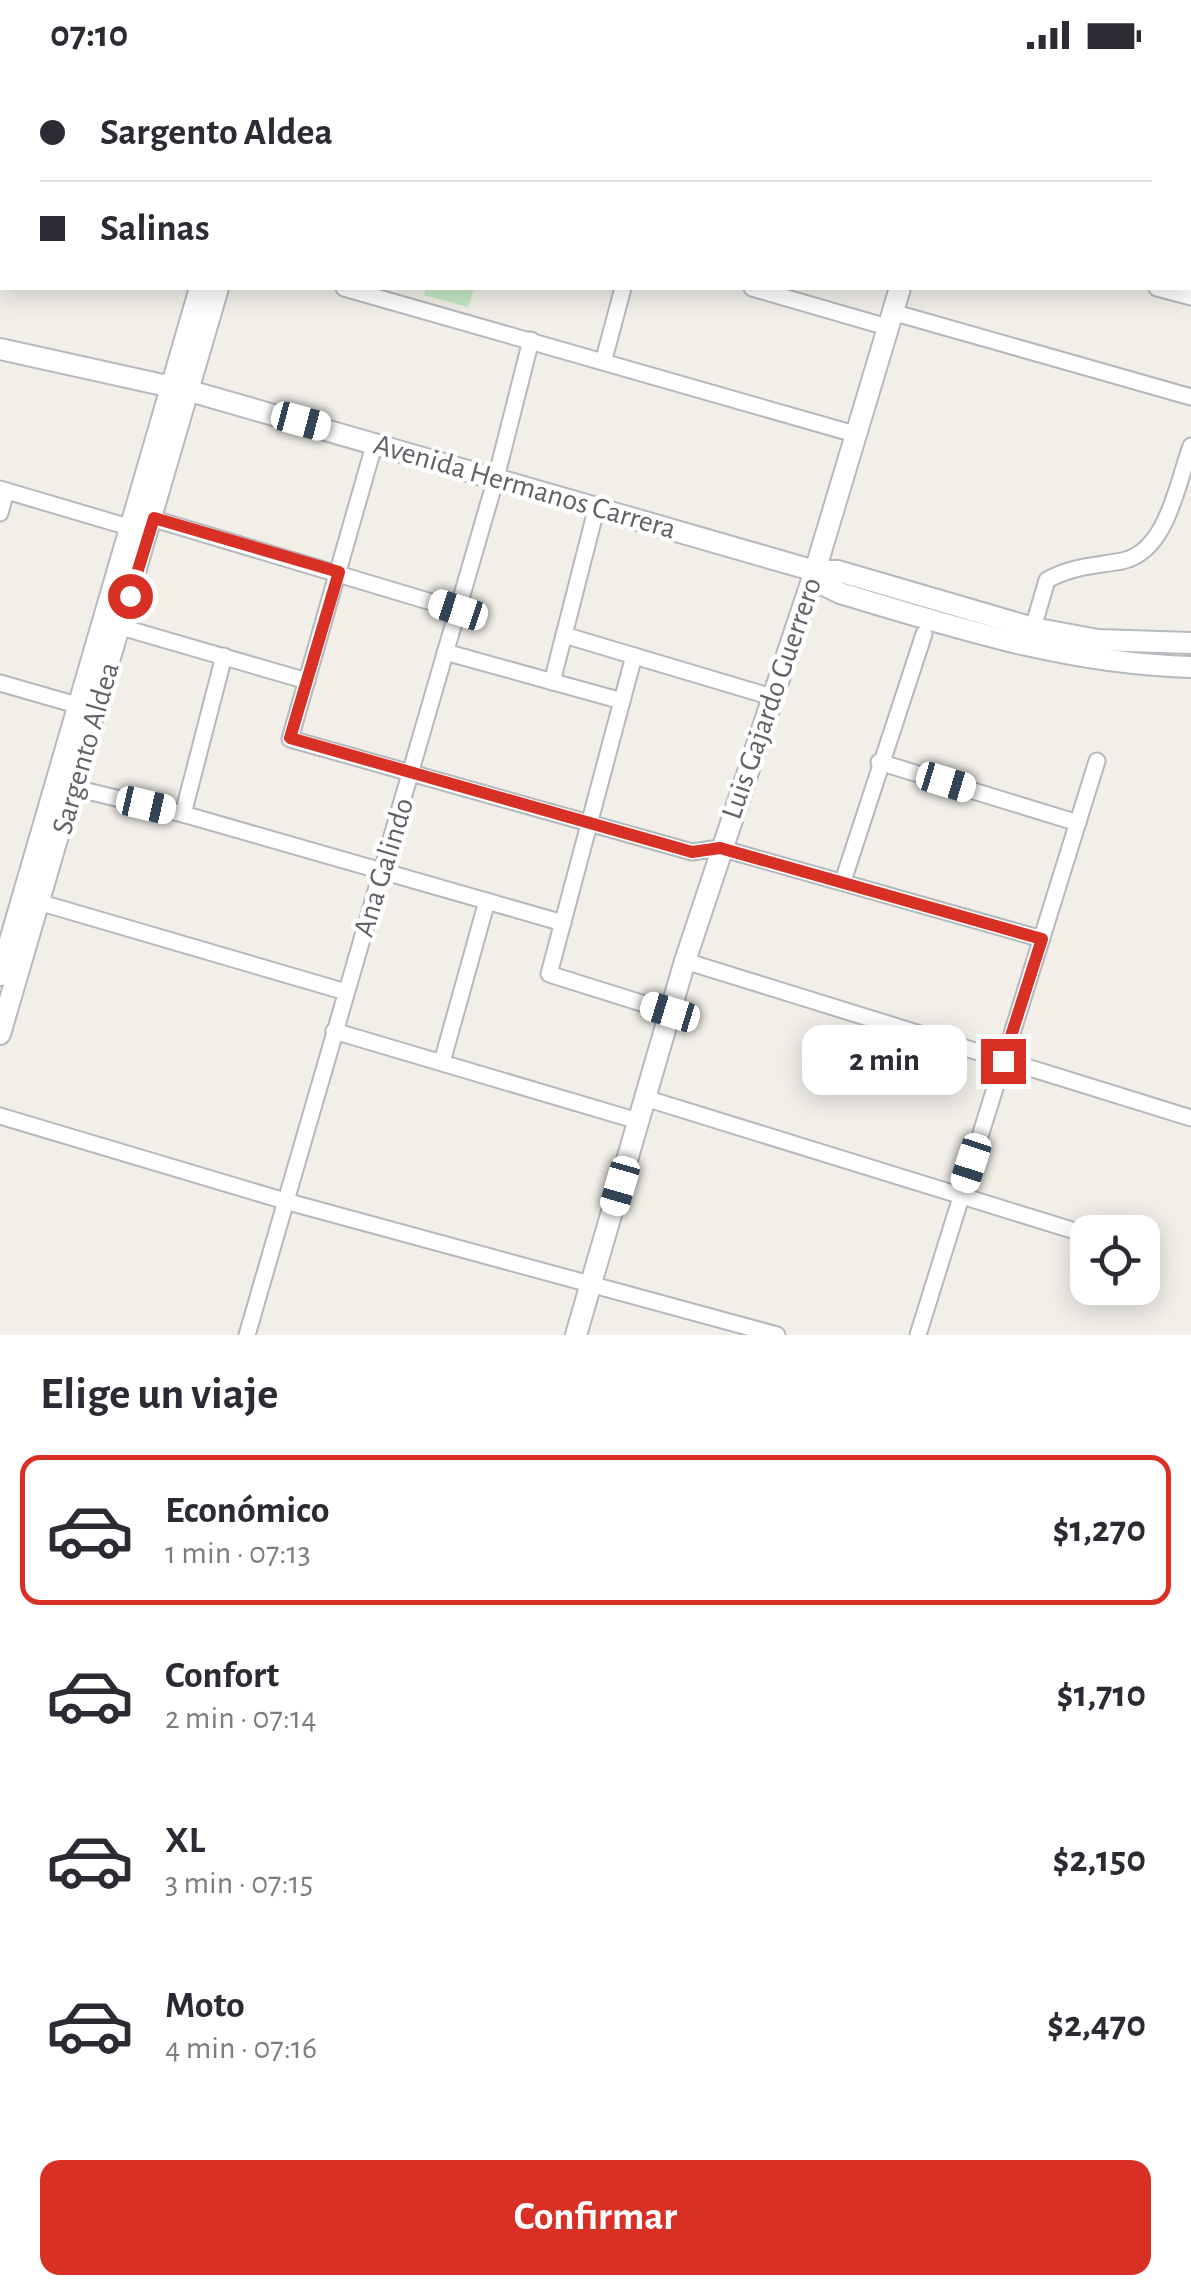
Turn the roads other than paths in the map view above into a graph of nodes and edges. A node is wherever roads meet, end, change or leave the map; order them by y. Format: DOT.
graph roads {
  1 [pos="200,290"];
  2 [pos="217,290"];
  3 [pos="352,290"];
  4 [pos="412,290"];
  5 [pos="622,290"];
  6 [pos="761,290"];
  7 [pos="899,290"];
  8 [pos="1165,290"];
  9 [pos="1191,297"];
  10 [pos="408,305"];
  11 [pos="890,320"];
  12 [pos="530,340"];
  13 [pos="0,349"];
  14 [pos="604,359"];
  15 [pos="181,389"];
  16 [pos="1191,397"];
  17 [pos="858,435"];
  18 [pos="375,442"];
  19 [pos="1191,446"];
  20 [pos="496,478"];
  21 [pos="3,490"];
  22 [pos="596,506"];
  23 [pos="0,512"];
  24 [pos="154,518"];
  25 [pos="132,528"];
  26 [pos="815,571"];
  27 [pos="339,572"];
  28 [pos="458,610"];
  29 [pos="121,627"];
  30 [pos="1033,628"];
  31 [pos="924,634"];
  32 [pos="564,635"];
  33 [pos="1191,644"];
  34 [pos="445,652"];
  35 [pos="224,656"];
  36 [pos="634,656"];
  37 [pos="1191,667"];
  38 [pos="307,682"];
  39 [pos="552,682"];
  40 [pos="0,683"];
  41 [pos="772,697"];
  42 [pos="622,702"];
  43 [pos="87,708"];
  44 [pos="1098,761"];
  45 [pos="880,762"];
  46 [pos="411,773"];
  47 [pos="65,786"];
  48 [pos="183,814"];
  49 [pos="1078,823"];
  50 [pos="590,824"];
  51 [pos="720,848"];
  52 [pos="381,871"];
  53 [pos="843,881"];
  54 [pos="32,900"];
  55 [pos="487,901"];
  56 [pos="563,923"];
  57 [pos="1042,939"];
  58 [pos="685,961"];
  59 [pos="0,975"];
  60 [pos="346,992"];
  61 [pos="670,1012"];
  62 [pos="334,1032"];
  63 [pos="0,1034"];
  64 [pos="1003,1061"];
  65 [pos="442,1062"];
  66 [pos="645,1098"];
  67 [pos="0,1116"];
  68 [pos="1191,1118"];
  69 [pos="638,1121"];
  70 [pos="960,1197"];
  71 [pos="284,1201"];
  72 [pos="1070,1230"];
  73 [pos="592,1282"];
  74 [pos="248,1335"];
  75 [pos="576,1335"];
  76 [pos="777,1335"];
  77 [pos="918,1335"];
  1 -- 15 [label="street, Sargento Aldea"];
  2 -- 15 [label="street, Sargento Aldea"];
  3 -- 10 [label="street"];
  4 -- 10 [label="street"];
  5 -- 14 [label="street"];
  6 -- 11 [label="street"];
  7 -- 11 [label="street, Luis Gajardo Guerrero"];
  8 -- 9 [label="street"];
  10 -- 12 [label="street"];
  11 -- 16 [label="street"];
  11 -- 17 [label="street, Luis Gajardo Guerrero"];
  12 -- 14 [label="street"];
  12 -- 20 [label="street, Ana Galindo"];
  13 -- 15 [label="street, Avenida Hermanos Carrera"];
  14 -- 17 [label="street"];
  15 -- 18 [label="street, Avenida Hermanos Carrera"];
  15 -- 24 [label="street, Sargento Aldea"];
  15 -- 25 [label="street, Sargento Aldea"];
  17 -- 26 [label="street, Luis Gajardo Guerrero"];
  18 -- 20 [label="street, Avenida Hermanos Carrera"];
  18 -- 27 [label="street"];
  19 -- 30 [label="street"];
  20 -- 22 [label="street, Avenida Hermanos Carrera"];
  20 -- 28 [label="street, Ana Galindo"];
  21 -- 23 [label="street"];
  21 -- 25 [label="street"];
  22 -- 26 [label="street, Avenida Hermanos Carrera"];
  22 -- 32 [label="street"];
  24 -- 27 [label="street"];
  24 -- 29 [label="street, Sargento Aldea"];
  25 -- 43 [label="street, Sargento Aldea"];
  26 -- 30 [label="street, Avenida Hermanos Carrera"];
  26 -- 37 [label="street, Avenida Hermanos Carrera"];
  26 -- 41 [label="street, Luis Gajardo Guerrero"];
  27 -- 28 [label="street"];
  27 -- 38 [label="street"];
  28 -- 34 [label="street, Ana Galindo"];
  29 -- 35 [label="street"];
  29 -- 43 [label="street, Sargento Aldea"];
  30 -- 33 [label="street, Avenida Hermanos Carrera"];
  31 -- 45 [label="street"];
  32 -- 36 [label="street"];
  32 -- 39 [label="street"];
  34 -- 39 [label="street"];
  34 -- 46 [label="street, Ana Galindo"];
  35 -- 38 [label="street"];
  35 -- 48 [label="street"];
  36 -- 41 [label="street"];
  36 -- 42 [label="street"];
  38 -- 46 [label="street"];
  39 -- 42 [label="street"];
  40 -- 43 [label="street"];
  41 -- 51 [label="street, Luis Gajardo Guerrero"];
  42 -- 50 [label="street"];
  43 -- 47 [label="street, Sargento Aldea"];
  44 -- 49 [label="street"];
  45 -- 49 [label="street"];
  45 -- 53 [label="street"];
  46 -- 50 [label="street"];
  46 -- 52 [label="street, Ana Galindo"];
  47 -- 48 [label="street"];
  47 -- 54 [label="street, Sargento Aldea"];
  48 -- 52 [label="street"];
  49 -- 57 [label="street"];
  50 -- 51 [label="street"];
  50 -- 56 [label="street"];
  51 -- 53 [label="street"];
  51 -- 58 [label="street, Luis Gajardo Guerrero"];
  52 -- 55 [label="street"];
  52 -- 60 [label="street, Ana Galindo"];
  53 -- 57 [label="street"];
  54 -- 59 [label="street, Sargento Aldea"];
  54 -- 60 [label="street"];
  54 -- 63 [label="street, Sargento Aldea"];
  55 -- 56 [label="street"];
  55 -- 65 [label="street"];
  56 -- 61 [label="street"];
  57 -- 64 [label="street"];
  58 -- 61 [label="street, Luis Gajardo Guerrero"];
  58 -- 64 [label="street"];
  60 -- 62 [label="street, Ana Galindo"];
  61 -- 66 [label="street, Luis Gajardo Guerrero"];
  62 -- 65 [label="street"];
  62 -- 71 [label="street, Ana Galindo"];
  64 -- 68 [label="street"];
  64 -- 70 [label="street"];
  65 -- 69 [label="street"];
  66 -- 69 [label="street, Luis Gajardo Guerrero"];
  66 -- 70 [label="street"];
  67 -- 71 [label="street"];
  69 -- 73 [label="street, Luis Gajardo Guerrero"];
  70 -- 72 [label="street"];
  70 -- 77 [label="street"];
  71 -- 73 [label="street"];
  71 -- 74 [label="street, Ana Galindo"];
  73 -- 75 [label="street, Luis Gajardo Guerrero"];
  73 -- 76 [label="street"];
}
